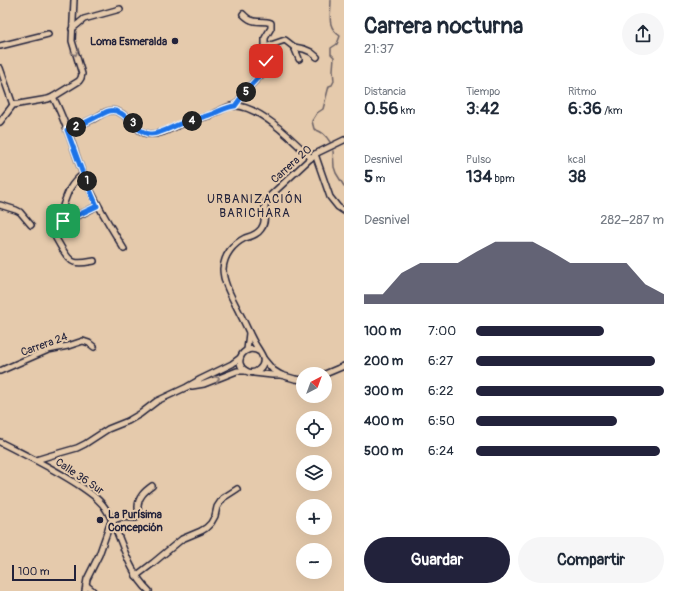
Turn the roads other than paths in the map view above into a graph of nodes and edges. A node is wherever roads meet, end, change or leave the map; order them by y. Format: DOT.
graph roads {
  1 [pos="74,0"];
  2 [pos="120,9"];
  3 [pos="243,14"];
  4 [pos="72,29"];
  5 [pos="48,34"];
  6 [pos="0,46"];
  7 [pos="265,47"];
  8 [pos="294,47"];
  9 [pos="317,57"];
  10 [pos="299,59"];
  11 [pos="0,68"];
  12 [pos="53,97"];
  13 [pos="13,105"];
  14 [pos="235,106"];
  15 [pos="0,122"];
  16 [pos="67,130"];
  17 [pos="344,140"];
  18 [pos="315,154"];
  19 [pos="311,158"];
  20 [pos="83,174"];
  21 [pos="0,205"];
  22 [pos="63,206"];
  23 [pos="97,206"];
  24 [pos="344,211"];
  25 [pos="31,225"];
  26 [pos="124,249"];
  27 [pos="94,261"];
  28 [pos="249,333"];
  29 [pos="94,347"];
  30 [pos="247,350"];
  31 [pos="260,352"];
  32 [pos="240,358"];
  33 [pos="263,358"];
  34 [pos="344,366"];
  35 [pos="0,371"];
  36 [pos="246,371"];
  37 [pos="332,371"];
  38 [pos="253,373"];
  39 [pos="281,375"];
  40 [pos="296,379"];
  41 [pos="187,387"];
  42 [pos="0,442"];
  43 [pos="36,460"];
  44 [pos="152,486"];
  45 [pos="237,489"];
  46 [pos="112,521"];
  47 [pos="136,576"];
  48 [pos="85,588"];
  49 [pos="93,591"];
  50 [pos="149,591"];
  1 -- 4 [label="street"];
  2 -- 4 [label="street"];
  3 -- 7 [label="street"];
  4 -- 12 [label="street, one-way"];
  5 -- 6 [label="street"];
  7 -- 8 [label="street"];
  7 -- 14 [label="street"];
  8 -- 9 [label="street"];
  8 -- 10 [label="street"];
  11 -- 13 [label="street"];
  12 -- 13 [label="street"];
  12 -- 16 [label="street"];
  13 -- 15 [label="street"];
  14 -- 16 [label="street"];
  14 -- 19 [label="street"];
  16 -- 20 [label="street"];
  17 -- 18 [label="street, Carrera 20"];
  18 -- 19 [label="street, Carrera 20"];
  18 -- 24 [label="street"];
  19 -- 28 [label="street, Carrera 20"];
  20 -- 22 [label="street"];
  20 -- 23 [label="street"];
  21 -- 25 [label="street"];
  23 -- 26 [label="street"];
  23 -- 27 [label="street"];
  28 -- 30 [label="street"];
  28 -- 31 [label="street, Carrera 20"];
  29 -- 35 [label="street, Carrera 24"];
  30 -- 31 [label="street"];
  30 -- 32 [label="street"];
  31 -- 33 [label="street"];
  32 -- 36 [label="street"];
  32 -- 41 [label="street"];
  33 -- 38 [label="street"];
  33 -- 39 [label="street"];
  34 -- 37 [label="street"];
  36 -- 38 [label="street"];
  41 -- 36 [label="street, one-way"];
  38 -- 39 [label="street"];
  39 -- 40 [label="street"];
  41 -- 43 [label="street"];
  42 -- 43 [label="street, Calle 36 Sur"];
  43 -- 46 [label="street, Calle 36 Sur"];
  44 -- 46 [label="street"];
  45 -- 47 [label="street"];
  46 -- 47 [label="street, Calle 36 Sur"];
  46 -- 48 [label="street"];
  47 -- 50 [label="street, Calle 36 Sur"];
  48 -- 49 [label="street"];
}
